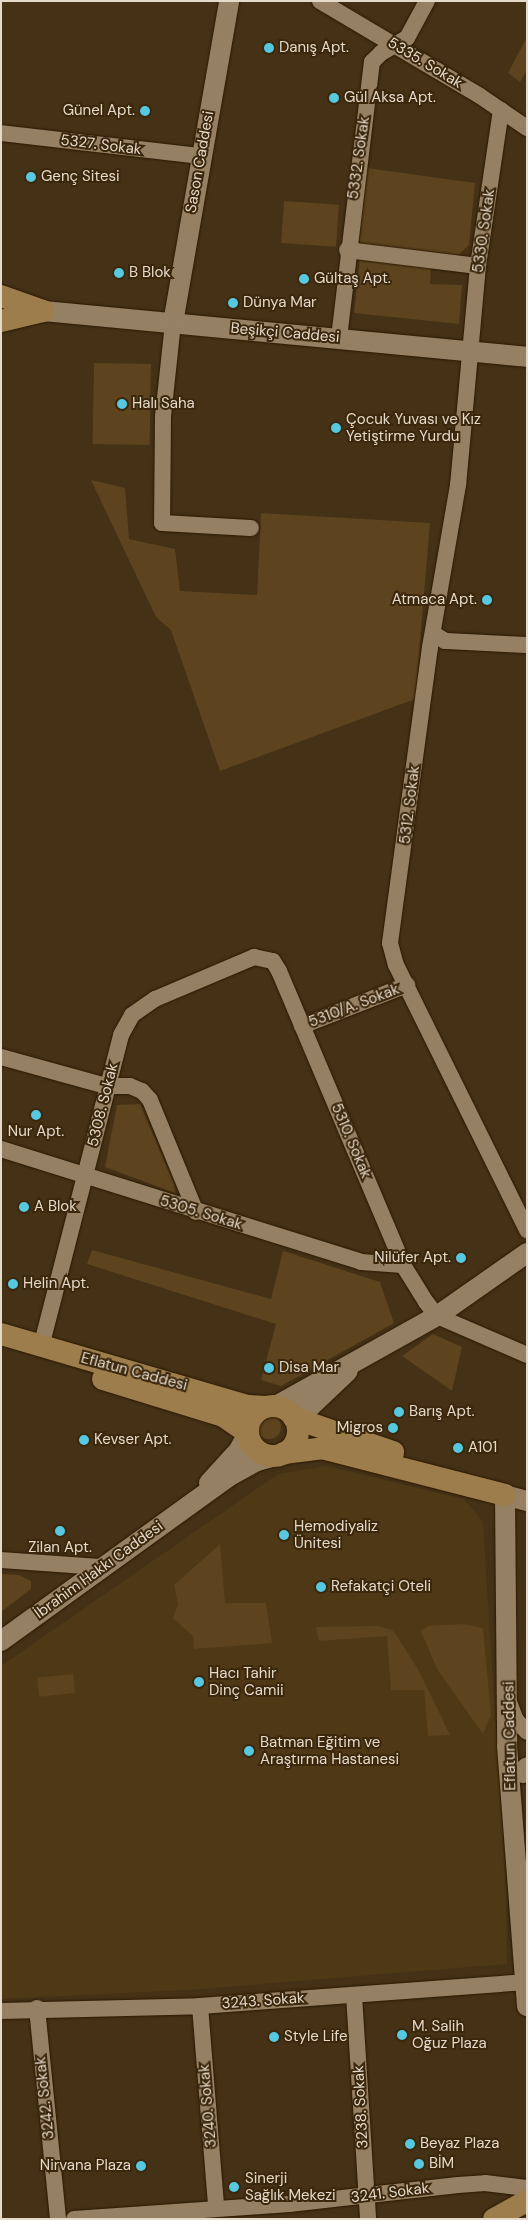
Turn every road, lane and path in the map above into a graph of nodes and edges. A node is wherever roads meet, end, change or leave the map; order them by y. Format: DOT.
graph roads {
  1 [pos="320,1"];
  2 [pos="426,1"];
  3 [pos="226,2"];
  4 [pos="396,46"];
  5 [pos="501,110"];
  6 [pos="527,128"];
  7 [pos="1,133"];
  8 [pos="200,156"];
  9 [pos="347,250"];
  10 [pos="478,266"];
  11 [pos="1,296"];
  12 [pos="1,305"];
  13 [pos="42,311"];
  14 [pos="1,314"];
  15 [pos="1,321"];
  16 [pos="173,323"];
  17 [pos="338,338"];
  18 [pos="471,352"];
  19 [pos="527,357"];
  20 [pos="251,528"];
  21 [pos="434,634"];
  22 [pos="527,645"];
  23 [pos="272,961"];
  24 [pos="407,985"];
  25 [pos="302,1026"];
  26 [pos="1,1056"];
  27 [pos="106,1086"];
  28 [pos="1,1149"];
  29 [pos="85,1177"];
  30 [pos="196,1212"];
  31 [pos="527,1230"];
  32 [pos="527,1253"];
  33 [pos="403,1265"];
  34 [pos="437,1316"];
  35 [pos="1,1334"];
  36 [pos="41,1347"];
  37 [pos="1,1349"];
  38 [pos="527,1355"];
  39 [pos="358,1360"];
  40 [pos="270,1407"];
  41 [pos="294,1418"];
  42 [pos="248,1433"];
  43 [pos="280,1455"];
  44 [pos="516,1498"];
  45 [pos="198,1499"];
  46 [pos="1,1560"];
  47 [pos="99,1567"];
  48 [pos="1,1641"];
  49 [pos="509,1702"];
  50 [pos="527,1732"];
  51 [pos="507,1746"];
  52 [pos="525,1770"];
  53 [pos="527,1846"];
  54 [pos="525,1982"];
  55 [pos="354,1995"];
  56 [pos="200,2006"];
  57 [pos="527,2006"];
  58 [pos="37,2008"];
  59 [pos="1,2011"];
  60 [pos="527,2188"];
  61 [pos="366,2196"];
  62 [pos="527,2201"];
  63 [pos="216,2207"];
  64 [pos="58,2219"];
  65 [pos="74,2219"];
  66 [pos="368,2219"];
  67 [pos="494,2219"];
  1 -- 4 [label="street, 5335. Sokak"];
  2 -- 4 [label="street, 5332. Sokak"];
  3 -- 8 [label="street, Sason Caddesi"];
  4 -- 5 [label="street, 5335. Sokak"];
  4 -- 9 [label="street, 5332. Sokak"];
  5 -- 6 [label="street, 5335. Sokak"];
  5 -- 10 [label="street, 5330. Sokak"];
  7 -- 8 [label="street, 5327. Sokak"];
  8 -- 16 [label="street, Sason Caddesi"];
  9 -- 10 [label="street"];
  9 -- 17 [label="street, 5332. Sokak"];
  10 -- 18 [label="street, 5330. Sokak"];
  11 -- 13 [label="main road"];
  12 -- 13 [label="main road, Beşikçi Caddesi"];
  13 -- 14 [label="main road, Beşikçi Caddesi"];
  13 -- 15 [label="main road"];
  13 -- 16 [label="street, Beşikçi Caddesi"];
  16 -- 17 [label="street, Beşikçi Caddesi"];
  16 -- 20 [label="street"];
  17 -- 18 [label="street, Beşikçi Caddesi"];
  18 -- 19 [label="street, Beşikçi Caddesi"];
  18 -- 21 [label="street, 5312. Sokak"];
  21 -- 22 [label="street"];
  21 -- 24 [label="street, 5312. Sokak"];
  23 -- 25 [label="street, 5310. Sokak"];
  23 -- 27 [label="street, 5308. Sokak"];
  24 -- 25 [label="street, 5310/A. Sokak"];
  24 -- 31 [label="street, 5312. Sokak"];
  25 -- 33 [label="street, 5310. Sokak"];
  26 -- 27 [label="street"];
  27 -- 29 [label="street, 5308. Sokak"];
  27 -- 30 [label="street"];
  28 -- 29 [label="street, 5305. Sokak"];
  29 -- 30 [label="street, 5305. Sokak"];
  29 -- 36 [label="street, 5308. Sokak"];
  30 -- 33 [label="street, 5305. Sokak"];
  32 -- 34 [label="street"];
  33 -- 34 [label="street, 5310. Sokak"];
  34 -- 38 [label="street"];
  34 -- 39 [label="street"];
  35 -- 36 [label="main road, Eflatun Caddesi"];
  36 -- 40 [label="main road, Eflatun Caddesi"];
  37 -- 42 [label="main road, Eflatun Caddesi"];
  39 -- 40 [label="street"];
  39 -- 41 [label="street"];
  40 -- 41 [label="main road"];
  40 -- 42 [label="main road"];
  41 -- 43 [label="main road"];
  41 -- 44 [label="main road"];
  42 -- 43 [label="main road"];
  42 -- 45 [label="street"];
  43 -- 44 [label="main road"];
  43 -- 45 [label="street, İbrahim Hakkı Caddesi"];
  44 -- 49 [label="street, Eflatun Caddesi"];
  45 -- 47 [label="street, İbrahim Hakkı Caddesi"];
  46 -- 47 [label="street"];
  47 -- 48 [label="street, İbrahim Hakkı Caddesi"];
  49 -- 50 [label="street"];
  49 -- 51 [label="street, Eflatun Caddesi"];
  51 -- 52 [label="street"];
  51 -- 54 [label="street, Eflatun Caddesi"];
  52 -- 53 [label="street, Eflatun Caddesi"];
  54 -- 55 [label="street, 3243. Sokak"];
  54 -- 57 [label="street, Eflatun Caddesi"];
  55 -- 56 [label="street, 3243. Sokak"];
  55 -- 61 [label="street, 3238. Sokak"];
  56 -- 58 [label="street, 3243. Sokak"];
  56 -- 63 [label="street, 3240. Sokak"];
  58 -- 59 [label="street, 3243. Sokak"];
  58 -- 64 [label="street, 3242. Sokak"];
  60 -- 61 [label="street, 3241. Sokak"];
  61 -- 63 [label="street, 3241. Sokak"];
  61 -- 66 [label="street, 3238. Sokak"];
  62 -- 67 [label="main road"];
  63 -- 65 [label="street, 3241. Sokak"];
}
